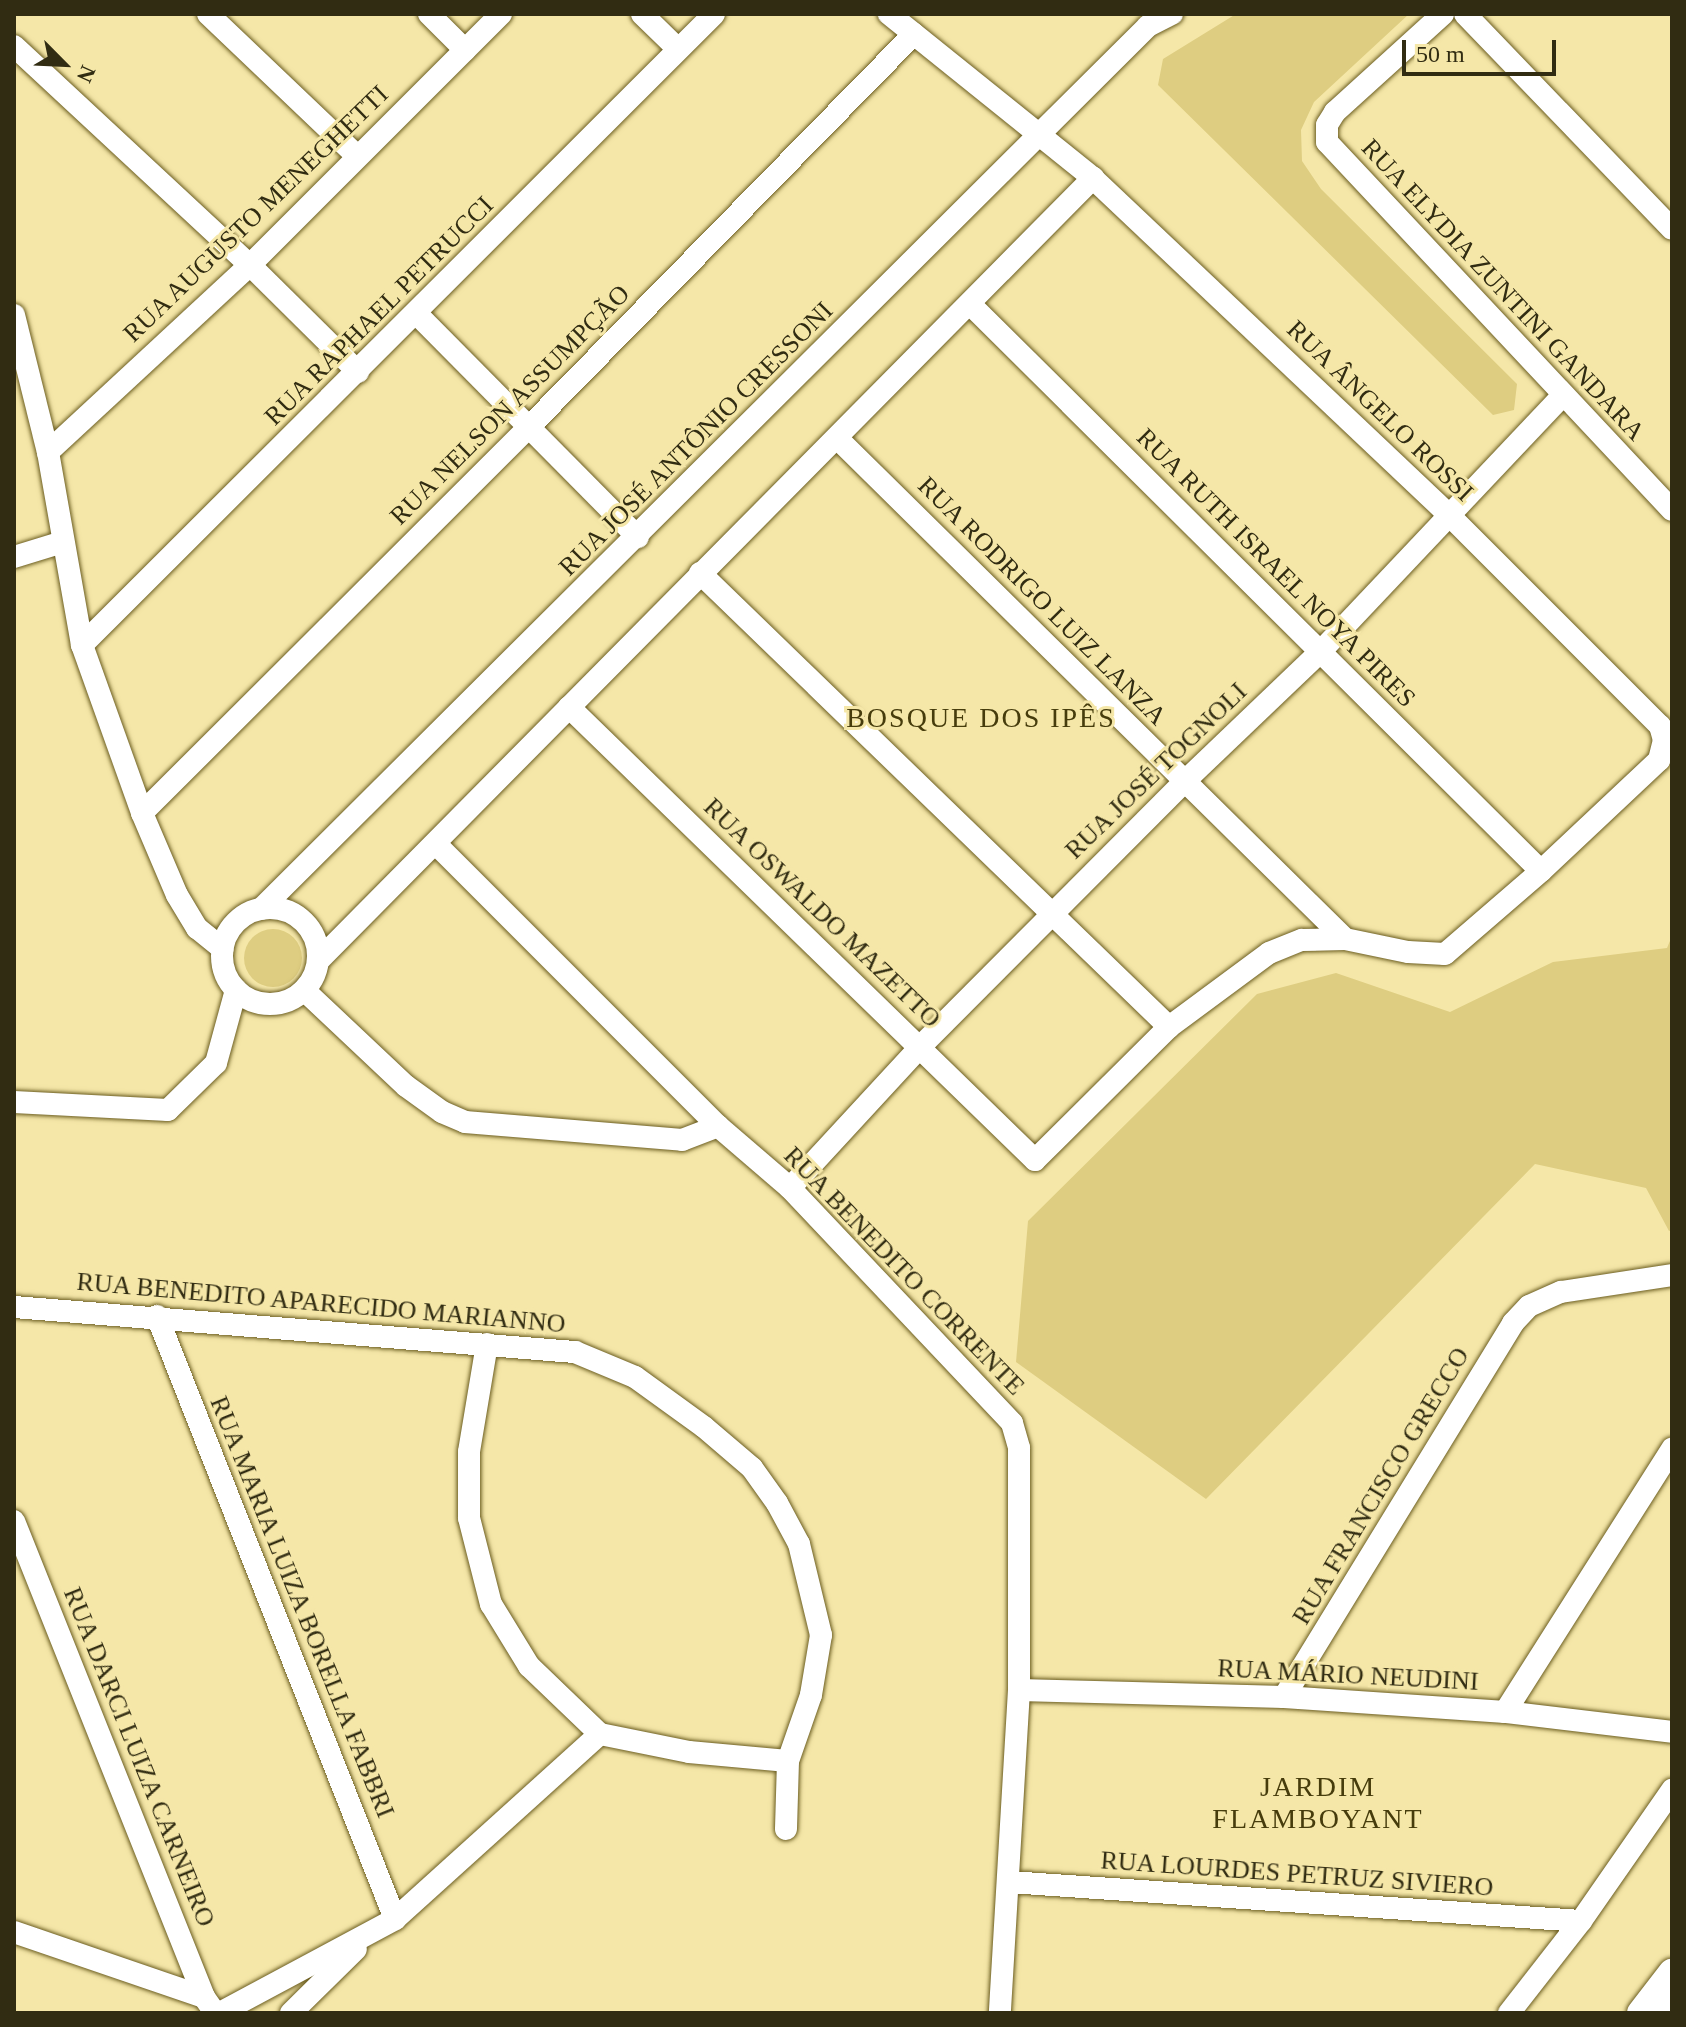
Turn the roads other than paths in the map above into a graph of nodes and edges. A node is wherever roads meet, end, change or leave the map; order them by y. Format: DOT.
graph roads {
  1 [pos="208,14"];
  2 [pos="429,14"];
  3 [pos="501,14"];
  4 [pos="642,14"];
  5 [pos="714,14"];
  6 [pos="889,14"];
  7 [pos="1172,14"];
  8 [pos="1443,14"];
  9 [pos="1465,14"];
  10 [pos="1141,20"];
  11 [pos="914,34"];
  12 [pos="14,46"];
  13 [pos="678,49"];
  14 [pos="465,50"];
  15 [pos="1041,136"];
  16 [pos="356,155"];
  17 [pos="1093,178"];
  18 [pos="1672,229"];
  19 [pos="250,265"];
  20 [pos="971,305"];
  21 [pos="417,314"];
  22 [pos="14,315"];
  23 [pos="358,372"];
  24 [pos="1562,396"];
  25 [pos="527,429"];
  26 [pos="837,438"];
  27 [pos="48,452"];
  28 [pos="1672,510"];
  29 [pos="1449,515"];
  30 [pos="638,537"];
  31 [pos="63,542"];
  32 [pos="14,557"];
  33 [pos="700,573"];
  34 [pos="82,645"];
  35 [pos="1321,651"];
  36 [pos="569,707"];
  37 [pos="1185,781"];
  38 [pos="142,813"];
  39 [pos="436,844"];
  40 [pos="1541,871"];
  41 [pos="261,909"];
  42 [pos="1053,911"];
  43 [pos="1345,939"];
  44 [pos="223,949"];
  45 [pos="318,961"];
  46 [pos="236,990"];
  47 [pos="304,990"];
  48 [pos="1169,1027"];
  49 [pos="920,1047"];
  50 [pos="14,1102"];
  51 [pos="718,1126"];
  52 [pos="790,1188"];
  53 [pos="1672,1275"];
  54 [pos="14,1307"];
  55 [pos="157,1316"];
  56 [pos="487,1344"];
  57 [pos="1672,1449"];
  58 [pos="14,1521"];
  59 [pos="1019,1690"];
  60 [pos="1284,1697"];
  61 [pos="1505,1712"];
  62 [pos="1672,1732"];
  63 [pos="600,1734"];
  64 [pos="788,1761"];
  65 [pos="1672,1790"];
  66 [pos="786,1829"];
  67 [pos="1009,1882"];
  68 [pos="395,1919"];
  69 [pos="1581,1921"];
  70 [pos="374,1931"];
  71 [pos="14,1932"];
  72 [pos="1672,1973"];
  73 [pos="213,2008"];
  74 [pos="291,2013"];
  75 [pos="1000,2013"];
  76 [pos="1509,2013"];
  77 [pos="1641,2013"];
  1 -- 16 [label="street"];
  2 -- 14 [label="street"];
  3 -- 14 [label="street, RUA AUGUSTO MENEGHETTI"];
  4 -- 13 [label="street"];
  5 -- 13 [label="street, RUA RAPHAEL PETRUCCI"];
  6 -- 11 [label="street, RUA ÂNGELO ROSSI"];
  7 -- 10 [label="street, RUA JOSÉ ANTÔNIO CRESSONI"];
  8 -- 24 [label="street, RUA ELYDIA ZUNTINI GANDARA"];
  9 -- 18 [label="street"];
  10 -- 15 [label="street, RUA JOSÉ ANTÔNIO CRESSONI"];
  11 -- 15 [label="street, RUA ÂNGELO ROSSI"];
  11 -- 25 [label="street, RUA NELSON ASSUMPÇÃO"];
  12 -- 19 [label="street"];
  13 -- 21 [label="street, RUA RAPHAEL PETRUCCI"];
  14 -- 16 [label="street, RUA AUGUSTO MENEGHETTI"];
  15 -- 17 [label="street, RUA ÂNGELO ROSSI"];
  15 -- 30 [label="street, RUA JOSÉ ANTÔNIO CRESSONI"];
  16 -- 19 [label="street, RUA AUGUSTO MENEGHETTI"];
  17 -- 20 [label="street"];
  17 -- 29 [label="street, RUA ÂNGELO ROSSI"];
  19 -- 23 [label="street"];
  19 -- 27 [label="street, RUA AUGUSTO MENEGHETTI"];
  20 -- 26 [label="street"];
  20 -- 35 [label="street, RUA RUTH ISRAEL NOYA PIRES"];
  21 -- 23 [label="street, RUA RAPHAEL PETRUCCI"];
  21 -- 25 [label="street"];
  22 -- 27 [label="street"];
  23 -- 34 [label="street, RUA RAPHAEL PETRUCCI"];
  24 -- 28 [label="street, RUA ELYDIA ZUNTINI GANDARA"];
  24 -- 29 [label="street, RUA JOSÉ TOGNOLI"];
  25 -- 30 [label="street"];
  25 -- 38 [label="street, RUA NELSON ASSUMPÇÃO"];
  26 -- 33 [label="street"];
  26 -- 37 [label="street, RUA RODRIGO LUIZ LANZA"];
  27 -- 31 [label="street"];
  29 -- 35 [label="street, RUA JOSÉ TOGNOLI"];
  29 -- 40 [label="street, RUA ÂNGELO ROSSI"];
  30 -- 41 [label="street, RUA JOSÉ ANTÔNIO CRESSONI"];
  31 -- 32 [label="street"];
  31 -- 34 [label="street"];
  33 -- 36 [label="street"];
  33 -- 42 [label="street"];
  34 -- 38 [label="street"];
  35 -- 37 [label="street, RUA JOSÉ TOGNOLI"];
  35 -- 40 [label="street, RUA RUTH ISRAEL NOYA PIRES"];
  36 -- 39 [label="street"];
  36 -- 49 [label="street, RUA OSWALDO MAZETTO"];
  37 -- 42 [label="street, RUA JOSÉ TOGNOLI"];
  37 -- 43 [label="street, RUA RODRIGO LUIZ LANZA"];
  38 -- 44 [label="street"];
  39 -- 45 [label="street"];
  39 -- 51 [label="street, RUA BENEDITO CORRENTE"];
  40 -- 43 [label="street"];
  41 -- 44 [label="street"];
  41 -- 45 [label="street"];
  42 -- 48 [label="street"];
  42 -- 49 [label="street, RUA JOSÉ TOGNOLI"];
  43 -- 48 [label="street"];
  44 -- 46 [label="street"];
  45 -- 47 [label="street"];
  46 -- 47 [label="street"];
  46 -- 50 [label="street"];
  47 -- 51 [label="street"];
  48 -- 49 [label="street, RUA OSWALDO MAZETTO"];
  49 -- 52 [label="street, RUA JOSÉ TOGNOLI"];
  51 -- 52 [label="street, RUA BENEDITO CORRENTE"];
  52 -- 59 [label="street, RUA BENEDITO CORRENTE"];
  53 -- 60 [label="street, RUA FRANCISCO GRECCO"];
  54 -- 55 [label="street, RUA BENEDITO APARECIDO MARIANNO"];
  55 -- 56 [label="street, RUA BENEDITO APARECIDO MARIANNO"];
  55 -- 68 [label="street, RUA MARIA LUIZA BORELLA FABBRI"];
  56 -- 63 [label="street"];
  56 -- 64 [label="street, RUA BENEDITO APARECIDO MARIANNO"];
  57 -- 61 [label="street"];
  58 -- 73 [label="street, RUA DARCI LUIZA CARNEIRO"];
  59 -- 60 [label="street, RUA MÁRIO NEUDINI"];
  59 -- 67 [label="street, RUA BENEDITO CORRENTE"];
  60 -- 61 [label="street, RUA MÁRIO NEUDINI"];
  61 -- 62 [label="street, RUA MÁRIO NEUDINI"];
  63 -- 64 [label="street"];
  63 -- 68 [label="street"];
  64 -- 66 [label="street, RUA BENEDITO APARECIDO MARIANNO"];
  65 -- 69 [label="street"];
  67 -- 69 [label="street, RUA LOURDES PETRUZ SIVIERO"];
  67 -- 75 [label="street, RUA BENEDITO CORRENTE"];
  68 -- 70 [label="street"];
  69 -- 76 [label="street"];
  70 -- 73 [label="street"];
  70 -- 74 [label="street"];
  71 -- 73 [label="street"];
  72 -- 77 [label="main road"];
}
